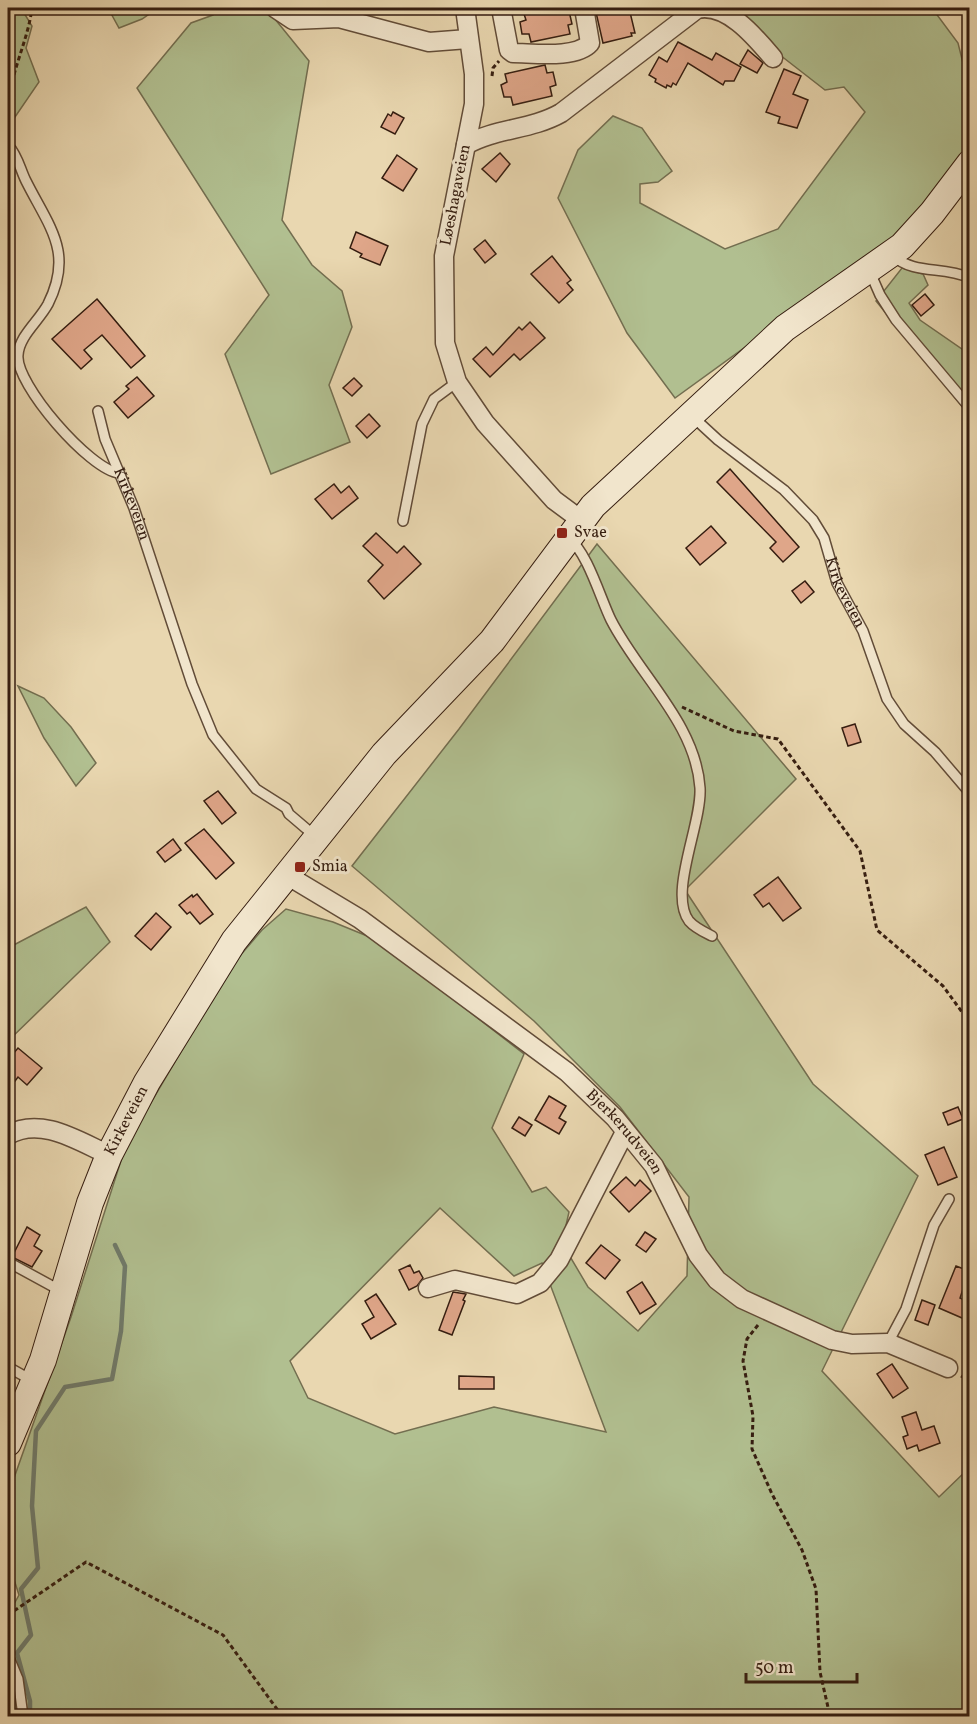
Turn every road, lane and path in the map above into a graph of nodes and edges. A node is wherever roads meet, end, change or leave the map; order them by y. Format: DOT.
graph roads {
  1 [pos="32,8"];
  2 [pos="275,8"];
  3 [pos="465,8"];
  4 [pos="501,8"];
  5 [pos="584,8"];
  6 [pos="468,39"];
  7 [pos="509,50"];
  8 [pos="773,58"];
  9 [pos="491,77"];
  10 [pos="8,145"];
  11 [pos="466,145"];
  12 [pos="15,154"];
  13 [pos="969,163"];
  14 [pos="892,255"];
  15 [pos="869,270"];
  16 [pos="969,278"];
  17 [pos="457,382"];
  18 [pos="969,408"];
  19 [pos="98,411"];
  20 [pos="691,415"];
  21 [pos="119,473"];
  22 [pos="403,522"];
  23 [pos="574,529"];
  24 [pos="670,711"];
  25 [pos="969,793"];
  26 [pos="316,837"];
  27 [pos="285,874"];
  28 [pos="712,936"];
  29 [pos="969,1023"];
  30 [pos="625,1132"];
  31 [pos="8,1135"];
  32 [pos="109,1155"];
  33 [pos="949,1199"];
  34 [pos="8,1262"];
  35 [pos="428,1288"];
  36 [pos="65,1294"];
  37 [pos="768,1312"];
  38 [pos="888,1343"];
  39 [pos="8,1367"];
  40 [pos="948,1368"];
  41 [pos="35,1382"];
  42 [pos="8,1443"];
  43 [pos="8,1615"];
  44 [pos="8,1656"];
  45 [pos="23,1716"];
  46 [pos="282,1716"];
  47 [pos="830,1716"];
  1 -- 12 [label="path"];
  2 -- 6 [label="street"];
  3 -- 6 [label="street, Løeshagaveien"];
  4 -- 7 [label="street"];
  5 -- 7 [label="street"];
  6 -- 11 [label="street, Løeshagaveien"];
  7 -- 9 [label="path"];
  8 -- 11 [label="street"];
  10 -- 12 [label="lane, Kirkeveien"];
  11 -- 17 [label="street, Løeshagaveien"];
  12 -- 21 [label="lane, Kirkeveien"];
  13 -- 14 [label="main road, Kirkeveien"];
  14 -- 15 [label="main road, Kirkeveien"];
  14 -- 16 [label="lane"];
  15 -- 18 [label="lane"];
  15 -- 20 [label="main road, Kirkeveien"];
  17 -- 22 [label="lane"];
  17 -- 23 [label="street, Løeshagaveien"];
  19 -- 21 [label="lane"];
  20 -- 23 [label="main road, Kirkeveien"];
  20 -- 25 [label="lane, Kirkeveien"];
  21 -- 26 [label="lane, Kirkeveien"];
  23 -- 24 [label="lane"];
  23 -- 26 [label="main road, Kirkeveien"];
  24 -- 28 [label="lane"];
  24 -- 29 [label="path"];
  26 -- 27 [label="main road, Kirkeveien"];
  27 -- 30 [label="street, Bjerkerudveien"];
  27 -- 32 [label="main road, Kirkeveien"];
  30 -- 35 [label="street"];
  30 -- 37 [label="street, Bjerkerudveien"];
  31 -- 32 [label="street"];
  32 -- 36 [label="main road, Kirkeveien"];
  33 -- 38 [label="lane"];
  34 -- 36 [label="lane"];
  36 -- 41 [label="main road, Kirkeveien"];
  37 -- 38 [label="street, Bjerkerudveien"];
  37 -- 47 [label="path"];
  38 -- 40 [label="street, Bjerkerudveien"];
  39 -- 41 [label="lane"];
  41 -- 42 [label="main road, Kirkeveien"];
  43 -- 46 [label="path"];
  44 -- 45 [label="lane"];
}
